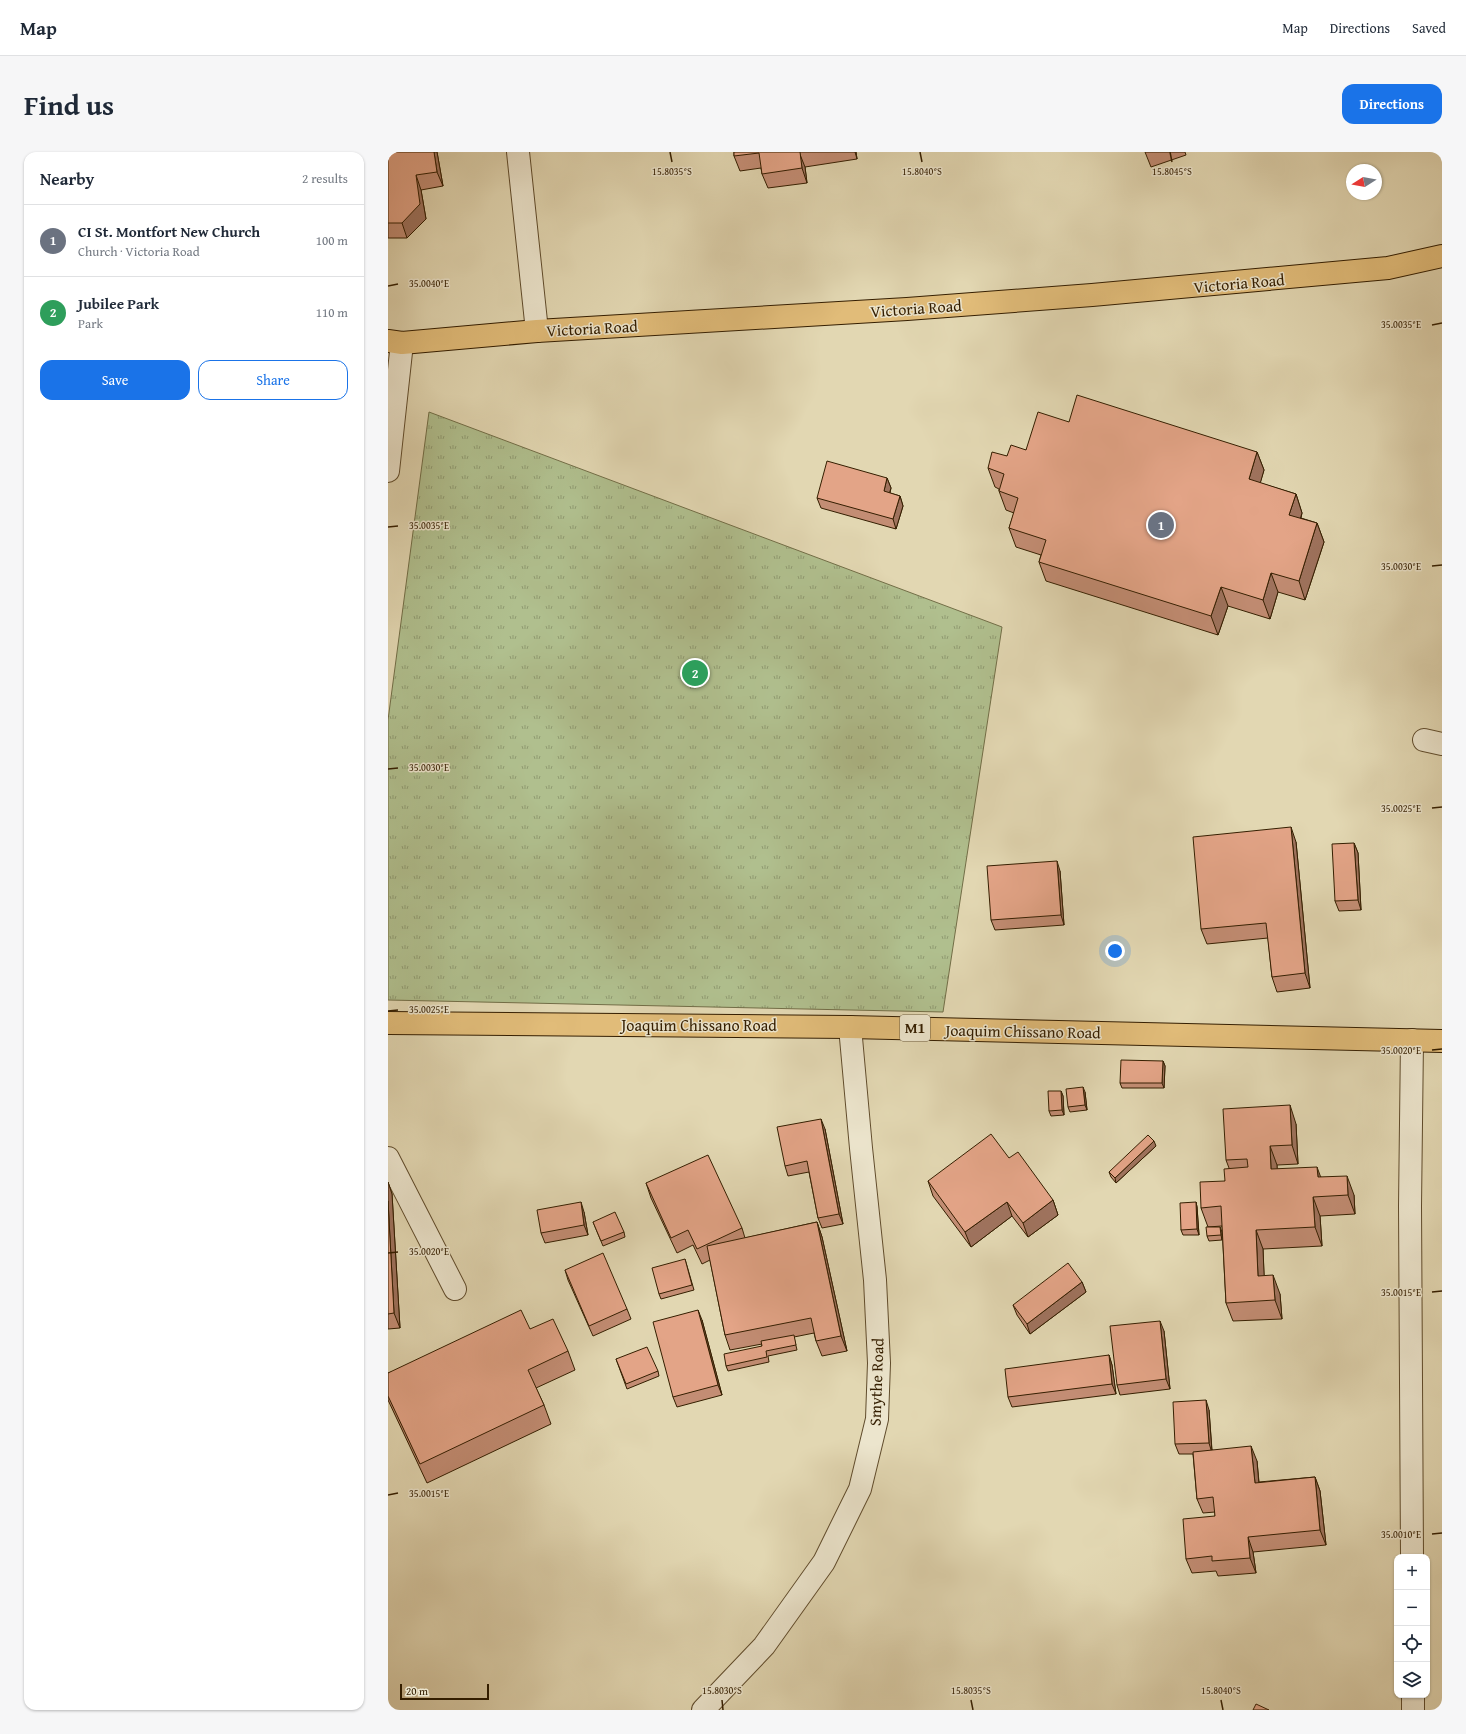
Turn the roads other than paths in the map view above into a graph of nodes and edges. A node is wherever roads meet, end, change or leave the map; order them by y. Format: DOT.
graph roads {
  1 [pos="518,152"];
  2 [pos="1442,256"];
  3 [pos="537,332"];
  4 [pos="395,342"];
  5 [pos="388,471"];
  6 [pos="388,1023"];
  7 [pos="850,1027"];
  8 [pos="1412,1040"];
  9 [pos="1442,1041"];
  10 [pos="388,1158"];
  11 [pos="455,1289"];
  12 [pos="1412,1554"];
  13 [pos="1413,1698"];
  14 [pos="703,1710"];
  15 [pos="1413,1710"];
  1 -- 3 [label="street"];
  2 -- 3 [label="main road, Victoria Road"];
  3 -- 4 [label="main road, Victoria Road"];
  4 -- 5 [label="street"];
  6 -- 7 [label="main road, Joaquim Chissano Road / M1"];
  7 -- 8 [label="main road, Joaquim Chissano Road / M1"];
  7 -- 14 [label="street, Smythe Road"];
  8 -- 9 [label="main road, Joaquim Chissano Road / M1"];
  8 -- 12 [label="street"];
  10 -- 11 [label="street"];
  13 -- 15 [label="street"];
}
